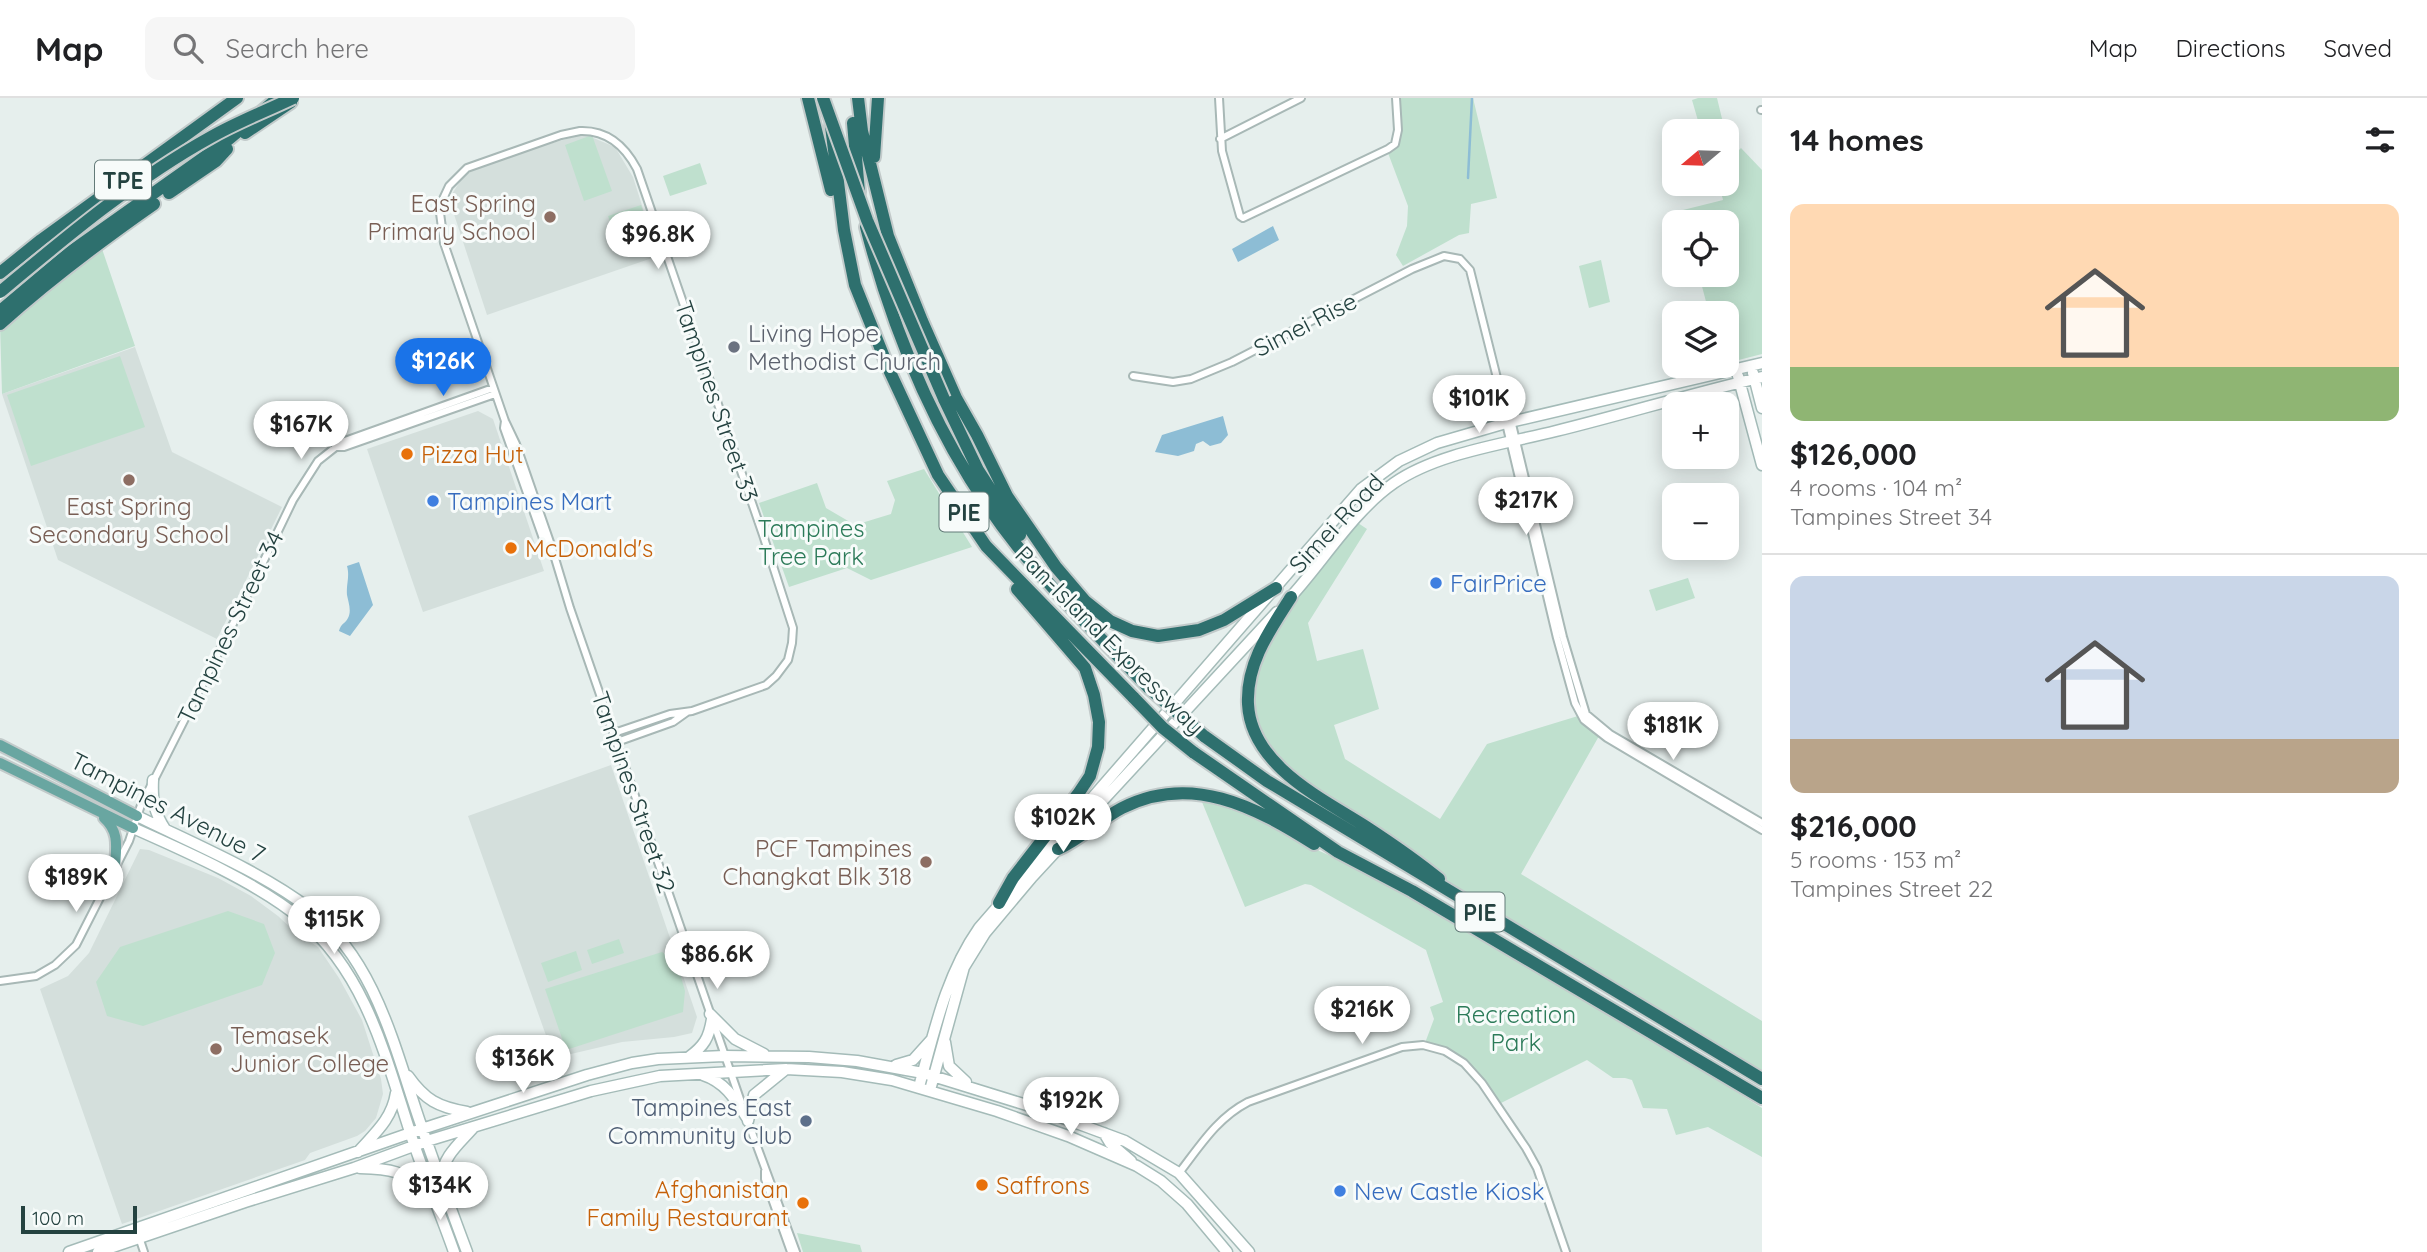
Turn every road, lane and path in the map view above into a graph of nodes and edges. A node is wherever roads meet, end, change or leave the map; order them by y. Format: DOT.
graph roads {
  1 [pos="221,98"];
  2 [pos="237,98"];
  3 [pos="278,98"];
  4 [pos="295,98"];
  5 [pos="808,98"];
  6 [pos="822,98"];
  7 [pos="829,98"];
  8 [pos="850,98"];
  9 [pos="858,98"];
  10 [pos="878,98"];
  11 [pos="1219,98"];
  12 [pos="1301,98"];
  13 [pos="1396,98"];
  14 [pos="206,120"];
  15 [pos="239,136"];
  16 [pos="1220,139"];
  17 [pos="223,144"];
  18 [pos="874,174"];
  19 [pos="844,230"];
  20 [pos="0,273"];
  21 [pos="0,292"];
  22 [pos="0,311"];
  23 [pos="0,324"];
  24 [pos="1757,364"];
  25 [pos="1739,368"];
  26 [pos="1133,376"];
  27 [pos="1758,377"];
  28 [pos="1697,378"];
  29 [pos="1739,378"];
  30 [pos="1740,382"];
  31 [pos="494,391"];
  32 [pos="1762,408"];
  33 [pos="1509,422"];
  34 [pos="977,435"];
  35 [pos="1514,442"];
  36 [pos="1762,465"];
  37 [pos="993,492"];
  38 [pos="986,546"];
  39 [pos="1276,588"];
  40 [pos="1291,597"];
  41 [pos="1110,647"];
  42 [pos="687,712"];
  43 [pos="614,733"];
  44 [pos="617,742"];
  45 [pos="0,745"];
  46 [pos="0,763"];
  47 [pos="153,780"];
  48 [pos="97,812"];
  49 [pos="137,816"];
  50 [pos="1762,823"];
  51 [pos="133,828"];
  52 [pos="1762,830"];
  53 [pos="167,831"];
  54 [pos="1058,849"];
  55 [pos="1338,852"];
  56 [pos="115,867"];
  57 [pos="999,903"];
  58 [pos="1479,911"];
  59 [pos="0,981"];
  60 [pos="711,1016"];
  61 [pos="939,1037"];
  62 [pos="724,1056"];
  63 [pos="689,1057"];
  64 [pos="774,1057"];
  65 [pos="890,1066"];
  66 [pos="402,1068"];
  67 [pos="786,1069"];
  68 [pos="729,1071"];
  69 [pos="696,1073"];
  70 [pos="928,1074"];
  71 [pos="1762,1079"];
  72 [pos="972,1087"];
  73 [pos="397,1089"];
  74 [pos="925,1089"];
  75 [pos="1762,1098"];
  76 [pos="471,1113"];
  77 [pos="747,1120"];
  78 [pos="473,1128"];
  79 [pos="422,1129"];
  80 [pos="411,1133"];
  81 [pos="1104,1133"];
  82 [pos="427,1141"];
  83 [pos="415,1146"];
  84 [pos="358,1153"];
  85 [pos="1137,1166"];
  86 [pos="354,1168"];
  87 [pos="1179,1173"];
  88 [pos="441,1182"];
  89 [pos="433,1193"];
  90 [pos="779,1211"];
  91 [pos="138,1233"];
  92 [pos="69,1252"];
  93 [pos="98,1252"];
  94 [pos="144,1252"];
  95 [pos="454,1252"];
  96 [pos="467,1252"];
  97 [pos="791,1252"];
  98 [pos="796,1252"];
  99 [pos="1227,1252"];
  100 [pos="1249,1252"];
  101 [pos="1566,1252"];
  1 -- 14 [label="highway"];
  2 -- 14 [label="highway, TPE"];
  3 -- 17 [label="highway, TPE"];
  4 -- 15 [label="highway"];
  4 -- 21 [label="highway, bridge"];
  5 -- 19 [label="highway"];
  6 -- 37 [label="highway, bridge"];
  7 -- 19 [label="highway, Pan-Island Expressway / PIE"];
  8 -- 41 [label="highway, Pan-Island Expressway / PIE"];
  9 -- 18 [label="highway"];
  10 -- 18 [label="highway"];
  11 -- 16 [label="street"];
  12 -- 16 [label="street"];
  13 -- 16 [label="street"];
  14 -- 20 [label="highway, TPE"];
  15 -- 17 [label="highway"];
  15 -- 23 [label="highway"];
  17 -- 22 [label="highway, TPE"];
  18 -- 34 [label="highway"];
  19 -- 38 [label="highway, Pan-Island Expressway / PIE"];
  24 -- 25 [label="main road, Simei Road"];
  24 -- 27 [label="main road"];
  26 -- 33 [label="street, Simei Rise"];
  27 -- 30 [label="main road, Simei Road"];
  27 -- 32 [label="main road"];
  28 -- 33 [label="main road, Simei Road"];
  29 -- 30 [label="main road"];
  30 -- 35 [label="main road, Simei Road"];
  30 -- 36 [label="main road"];
  31 -- 42 [label="street, Tampines Street 33"];
  31 -- 43 [label="street, Tampines Street 32"];
  31 -- 47 [label="street, Tampines Street 34"];
  33 -- 35 [label="street"];
  33 -- 39 [label="main road, Simei Road"];
  34 -- 37 [label="highway"];
  34 -- 39 [label="highway"];
  35 -- 40 [label="main road, Simei Road"];
  35 -- 50 [label="street"];
  35 -- 52 [label="street"];
  37 -- 41 [label="highway"];
  38 -- 55 [label="highway, Pan-Island Expressway / PIE, bridge"];
  38 -- 57 [label="highway"];
  39 -- 57 [label="main road, Simei Road"];
  40 -- 54 [label="main road, Simei Road"];
  40 -- 58 [label="highway"];
  41 -- 58 [label="highway, Pan-Island Expressway / PIE, bridge"];
  42 -- 43 [label="street, Tampines Street 33"];
  42 -- 44 [label="street, Tampines Street 33"];
  43 -- 44 [label="street, Tampines Street 32"];
  44 -- 60 [label="street, Tampines Street 32"];
  45 -- 49 [label="main road, Tampines Avenue 7"];
  46 -- 48 [label="main road, Tampines Avenue 7"];
  47 -- 49 [label="street, Tampines Street 34"];
  47 -- 53 [label="main road"];
  48 -- 51 [label="main road, Tampines Avenue 7"];
  48 -- 56 [label="main road"];
  49 -- 51 [label="street, Tampines Street 34"];
  49 -- 53 [label="main road, Tampines Avenue 7"];
  51 -- 56 [label="street, Tampines Street 34"];
  51 -- 73 [label="main road, Tampines Avenue 7"];
  53 -- 66 [label="main road, Tampines Avenue 7"];
  54 -- 55 [label="highway"];
  54 -- 61 [label="main road, Simei Road"];
  55 -- 75 [label="highway, Pan-Island Expressway / PIE"];
  56 -- 59 [label="street, Tampines Street 34"];
  57 -- 61 [label="main road, Simei Road"];
  58 -- 71 [label="highway, Pan-Island Expressway / PIE"];
  60 -- 62 [label="street, Tampines Street 32"];
  60 -- 63 [label="main road"];
  60 -- 64 [label="main road"];
  61 -- 65 [label="main road"];
  61 -- 70 [label="main road"];
  61 -- 72 [label="main road"];
  62 -- 63 [label="main road"];
  62 -- 64 [label="main road"];
  62 -- 68 [label="street, Tampines Street 32"];
  63 -- 76 [label="main road"];
  64 -- 65 [label="main road"];
  65 -- 70 [label="main road"];
  66 -- 76 [label="main road"];
  66 -- 79 [label="main road, Tampines Avenue 7"];
  67 -- 68 [label="main road"];
  67 -- 74 [label="main road"];
  67 -- 77 [label="main road"];
  68 -- 69 [label="main road"];
  68 -- 77 [label="street, Tampines Street 32"];
  69 -- 77 [label="main road"];
  69 -- 78 [label="main road"];
  70 -- 72 [label="main road"];
  70 -- 74 [label="main road"];
  72 -- 81 [label="main road"];
  73 -- 80 [label="main road, Tampines Avenue 7"];
  73 -- 84 [label="main road"];
  74 -- 85 [label="main road"];
  76 -- 79 [label="main road"];
  77 -- 90 [label="street, Tampines Street 32"];
  78 -- 82 [label="main road"];
  78 -- 88 [label="main road"];
  79 -- 80 [label="main road"];
  79 -- 82 [label="main road, Tampines Avenue 7"];
  80 -- 83 [label="main road, Tampines Avenue 7"];
  80 -- 84 [label="main road"];
  81 -- 85 [label="main road"];
  81 -- 87 [label="main road"];
  82 -- 83 [label="main road"];
  82 -- 88 [label="main road, Tampines Avenue 7"];
  83 -- 86 [label="main road"];
  83 -- 89 [label="main road, Tampines Avenue 7"];
  84 -- 91 [label="main road"];
  85 -- 99 [label="main road"];
  86 -- 89 [label="main road"];
  86 -- 91 [label="main road"];
  87 -- 100 [label="main road"];
  87 -- 101 [label="street"];
  88 -- 96 [label="main road, Tampines Avenue 7"];
  89 -- 95 [label="main road, Tampines Avenue 7"];
  90 -- 97 [label="street"];
  90 -- 98 [label="street"];
  91 -- 92 [label="main road"];
  91 -- 93 [label="main road"];
  91 -- 94 [label="street"];
}
